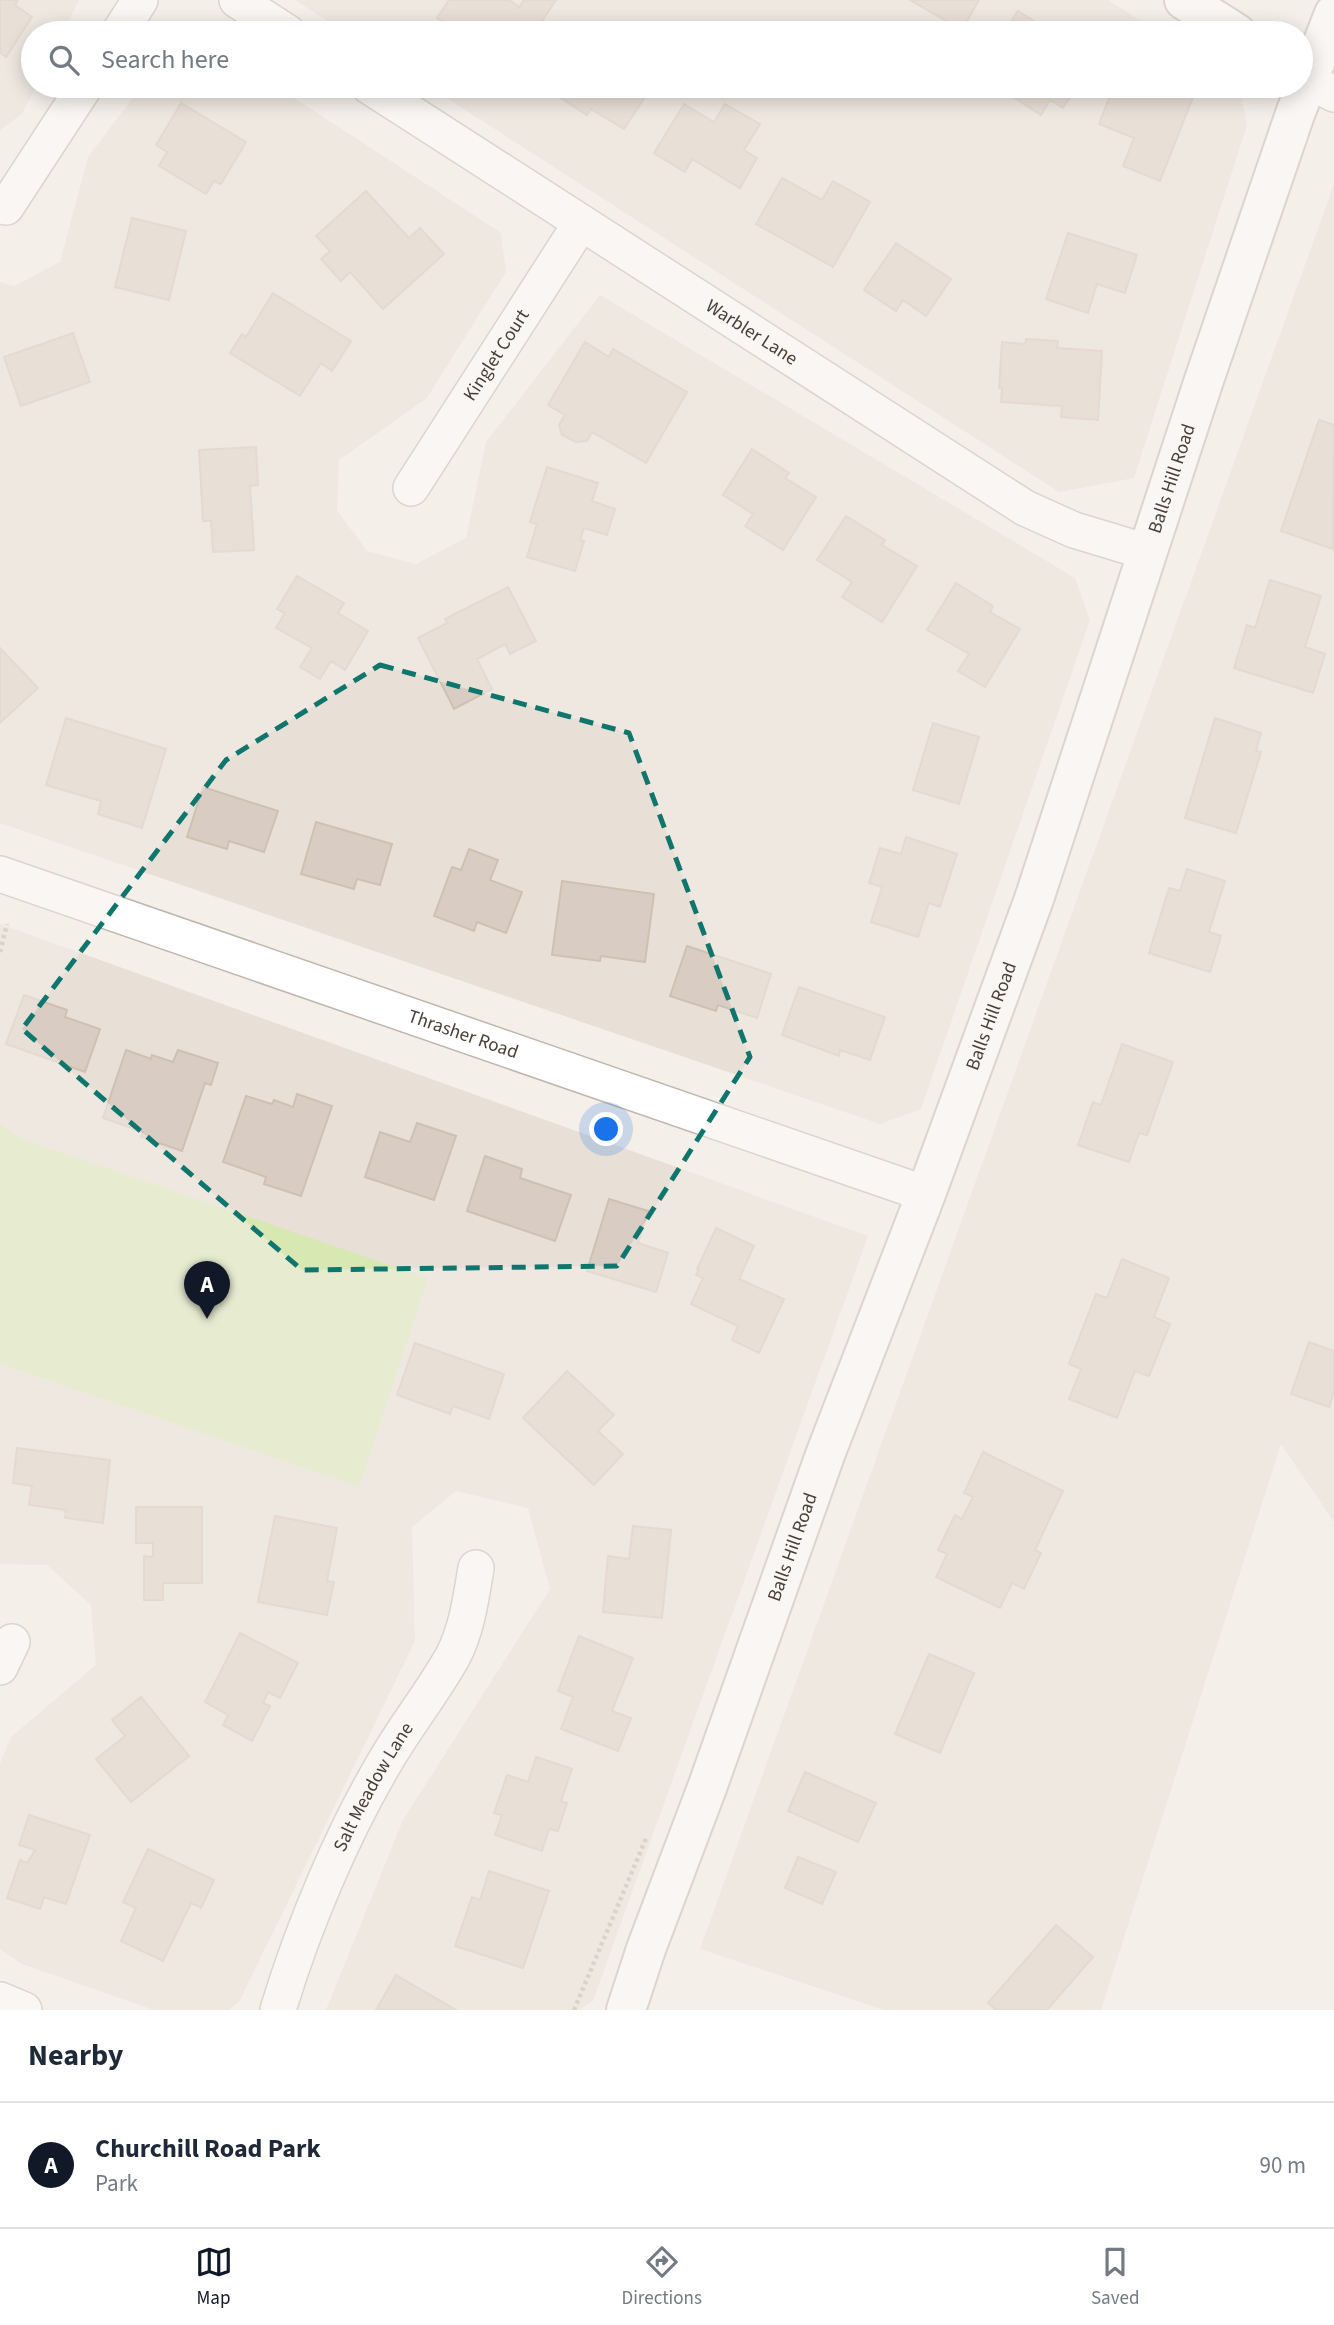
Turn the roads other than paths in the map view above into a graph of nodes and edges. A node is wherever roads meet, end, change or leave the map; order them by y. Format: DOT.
graph roads {
  1 [pos="140,0"];
  2 [pos="237,0"];
  3 [pos="1184,0"];
  4 [pos="1334,14"];
  5 [pos="127,21"];
  6 [pos="269,21"];
  7 [pos="1217,21"];
  8 [pos="1315,84"];
  9 [pos="77,98"];
  10 [pos="388,98"];
  11 [pos="1306,98"];
  12 [pos="6,207"];
  13 [pos="581,223"];
  14 [pos="411,488"];
  15 [pos="1147,552"];
  16 [pos="0,874"];
  17 [pos="926,1194"];
  18 [pos="476,1568"];
  19 [pos="0,2000"];
  20 [pos="24,2010"];
  21 [pos="278,2010"];
  22 [pos="626,2010"];
  1 -- 5 [label="street"];
  2 -- 6 [label="street"];
  3 -- 7 [label="street"];
  4 -- 8 [label="street, Balls Hill Road"];
  9 -- 12 [label="street"];
  10 -- 13 [label="street, Warbler Lane"];
  11 -- 15 [label="street, Balls Hill Road"];
  13 -- 14 [label="street, Kinglet Court"];
  13 -- 15 [label="street, Warbler Lane"];
  15 -- 17 [label="street, Balls Hill Road"];
  16 -- 17 [label="street, Thrasher Road"];
  17 -- 22 [label="street, Balls Hill Road"];
  18 -- 21 [label="street, Salt Meadow Lane"];
  19 -- 20 [label="street"];
}
